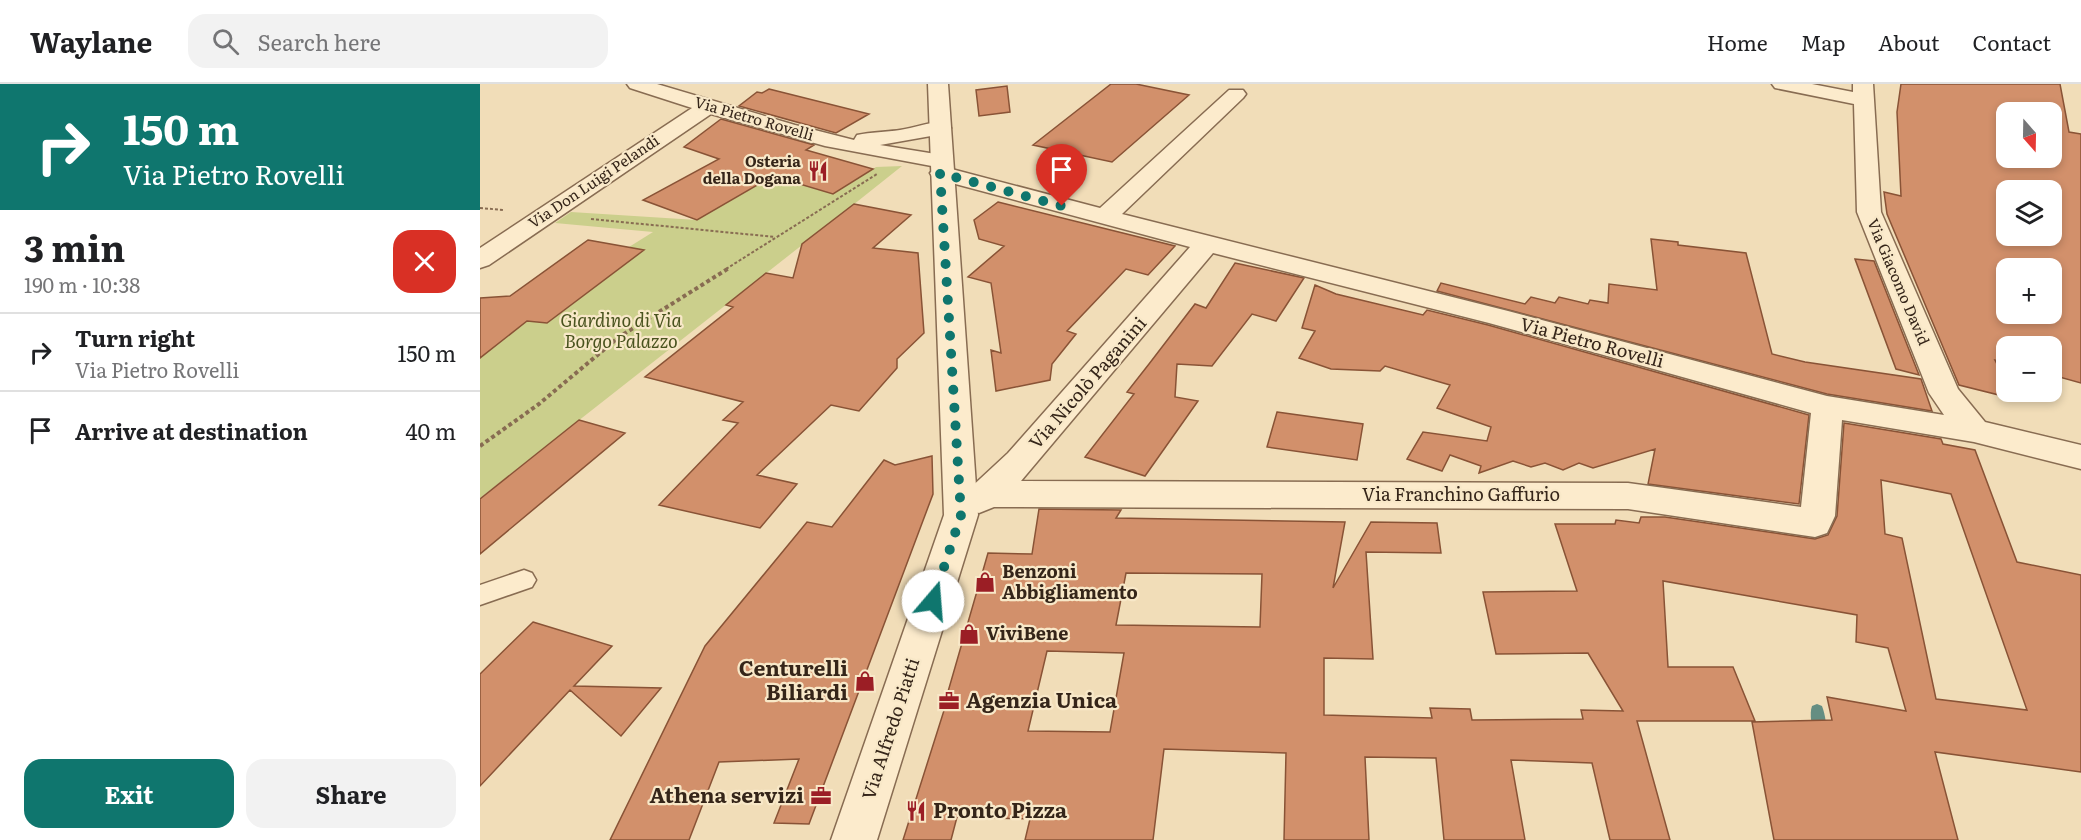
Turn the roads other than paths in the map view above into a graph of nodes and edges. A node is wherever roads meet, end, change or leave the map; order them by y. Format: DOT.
graph roads {
  1 [pos="637,84"];
  2 [pos="939,84"];
  3 [pos="1782,84"];
  4 [pos="1862,92"];
  5 [pos="1236,94"];
  6 [pos="709,106"];
  7 [pos="939,128"];
  8 [pos="836,143"];
  9 [pos="940,167"];
  10 [pos="1105,217"];
  11 [pos="1207,244"];
  12 [pos="480,260"];
  13 [pos="1827,407"];
  14 [pos="1974,431"];
  15 [pos="2081,458"];
  16 [pos="987,494"];
  17 [pos="961,515"];
  18 [pos="524,580"];
  19 [pos="480,595"];
  20 [pos="854,840"];
  1 -- 6 [label="street, Via Pietro Rovelli"];
  2 -- 7 [label="street, Via Alfredo Piatti"];
  3 -- 4 [label="street"];
  4 -- 14 [label="street, Via Giacomo David"];
  5 -- 10 [label="street"];
  6 -- 8 [label="street, Via Pietro Rovelli"];
  6 -- 12 [label="street, Via Don Luigi Pelandi"];
  7 -- 8 [label="street, Via Pietro Rovelli"];
  7 -- 9 [label="street, Via Alfredo Piatti"];
  8 -- 9 [label="street, Via Pietro Rovelli"];
  9 -- 10 [label="street, Via Pietro Rovelli"];
  9 -- 17 [label="street, Via Alfredo Piatti"];
  10 -- 11 [label="street, Via Pietro Rovelli"];
  11 -- 13 [label="street, Via Pietro Rovelli"];
  11 -- 16 [label="street, Via Nicolò Paganini"];
  13 -- 14 [label="street, Via Pietro Rovelli"];
  13 -- 16 [label="street, Via Franchino Gaffurio"];
  14 -- 15 [label="street, Via Pietro Rovelli"];
  16 -- 17 [label="street, Via Nicolò Paganini"];
  17 -- 20 [label="street, Via Alfredo Piatti"];
  18 -- 19 [label="lane"];
}
